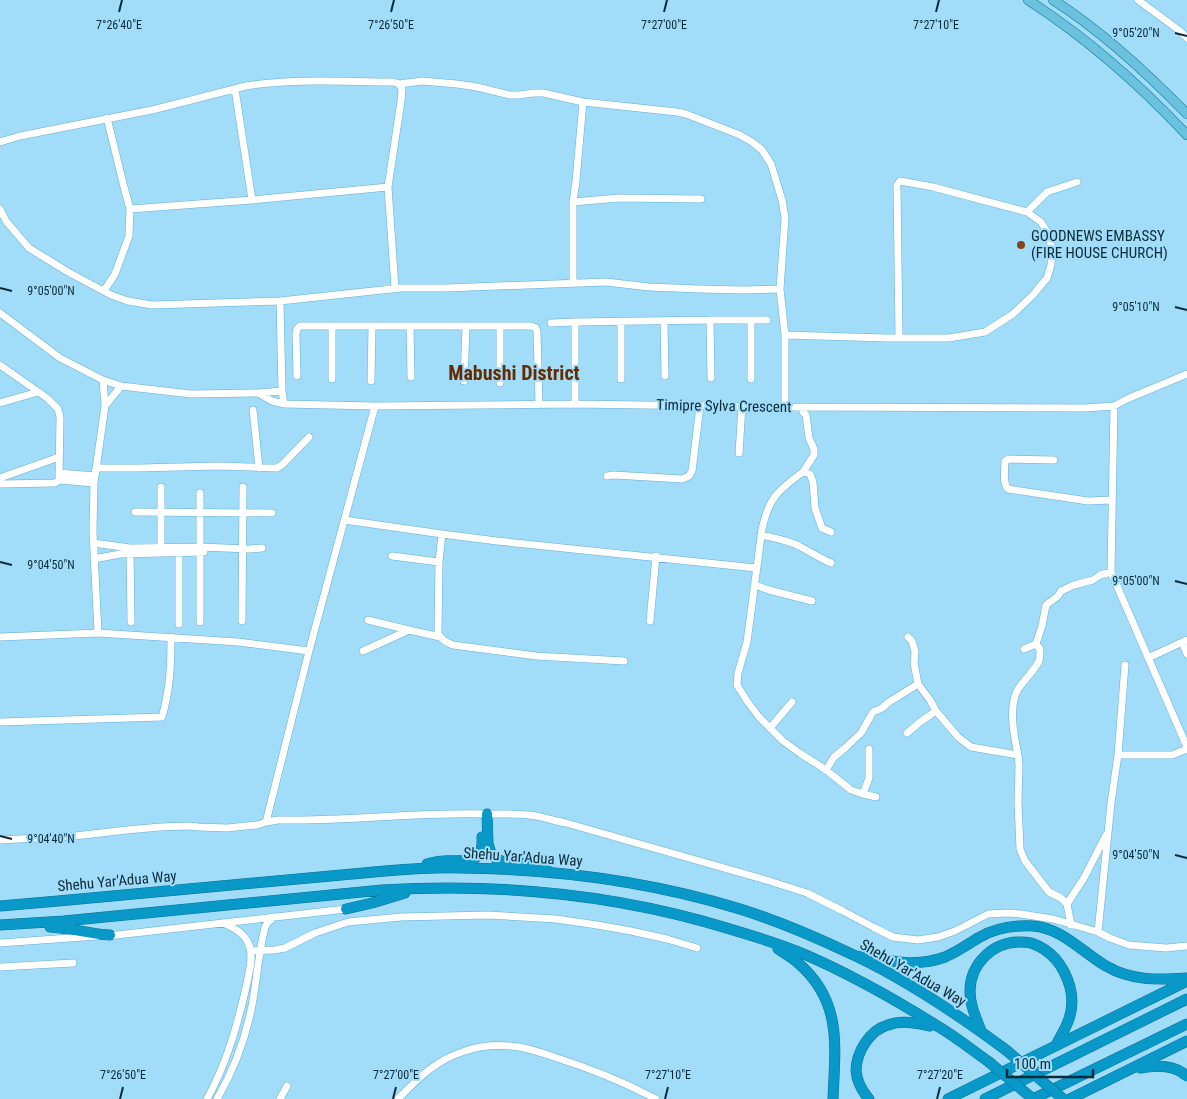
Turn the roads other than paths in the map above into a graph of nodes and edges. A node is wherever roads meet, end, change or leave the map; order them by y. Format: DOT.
graph roads {
  1 [pos="1028,0"];
  2 [pos="1053,0"];
  3 [pos="1138,0"];
  4 [pos="1187,38"];
  5 [pos="399,84"];
  6 [pos="235,89"];
  7 [pos="583,102"];
  8 [pos="1187,114"];
  9 [pos="107,118"];
  10 [pos="1187,135"];
  11 [pos="0,142"];
  12 [pos="1077,182"];
  13 [pos="388,187"];
  14 [pos="701,199"];
  15 [pos="252,200"];
  16 [pos="573,202"];
  17 [pos="0,209"];
  18 [pos="130,209"];
  19 [pos="1027,212"];
  20 [pos="573,283"];
  21 [pos="395,288"];
  22 [pos="780,289"];
  23 [pos="104,291"];
  24 [pos="280,301"];
  25 [pos="0,313"];
  26 [pos="710,320"];
  27 [pos="751,320"];
  28 [pos="768,320"];
  29 [pos="664,321"];
  30 [pos="575,322"];
  31 [pos="621,322"];
  32 [pos="551,323"];
  33 [pos="332,326"];
  34 [pos="372,326"];
  35 [pos="410,326"];
  36 [pos="500,326"];
  37 [pos="466,327"];
  38 [pos="785,335"];
  39 [pos="899,338"];
  40 [pos="0,365"];
  41 [pos="1187,374"];
  42 [pos="297,376"];
  43 [pos="665,376"];
  44 [pos="411,377"];
  45 [pos="711,378"];
  46 [pos="332,379"];
  47 [pos="621,379"];
  48 [pos="752,379"];
  49 [pos="104,380"];
  50 [pos="372,381"];
  51 [pos="464,381"];
  52 [pos="500,383"];
  53 [pos="121,386"];
  54 [pos="282,391"];
  55 [pos="38,392"];
  56 [pos="258,393"];
  57 [pos="0,403"];
  58 [pos="284,404"];
  59 [pos="540,404"];
  60 [pos="575,404"];
  61 [pos="105,406"];
  62 [pos="375,406"];
  63 [pos="700,406"];
  64 [pos="742,406"];
  65 [pos="1114,406"];
  66 [pos="786,407"];
  67 [pos="804,407"];
  68 [pos="253,410"];
  69 [pos="310,437"];
  70 [pos="739,453"];
  71 [pos="60,457"];
  72 [pos="1054,460"];
  73 [pos="96,468"];
  74 [pos="259,468"];
  75 [pos="803,472"];
  76 [pos="59,476"];
  77 [pos="607,476"];
  78 [pos="0,478"];
  79 [pos="95,479"];
  80 [pos="0,484"];
  81 [pos="162,487"];
  82 [pos="243,487"];
  83 [pos="200,493"];
  84 [pos="1112,500"];
  85 [pos="135,512"];
  86 [pos="162,512"];
  87 [pos="200,513"];
  88 [pos="243,513"];
  89 [pos="272,513"];
  90 [pos="344,520"];
  91 [pos="831,532"];
  92 [pos="442,534"];
  93 [pos="761,534"];
  94 [pos="94,543"];
  95 [pos="161,547"];
  96 [pos="262,548"];
  97 [pos="245,549"];
  98 [pos="200,550"];
  99 [pos="130,551"];
  100 [pos="179,552"];
  101 [pos="392,556"];
  102 [pos="656,556"];
  103 [pos="94,559"];
  104 [pos="439,562"];
  105 [pos="831,563"];
  106 [pos="756,568"];
  107 [pos="1111,572"];
  108 [pos="755,585"];
  109 [pos="812,601"];
  110 [pos="368,620"];
  111 [pos="242,621"];
  112 [pos="650,621"];
  113 [pos="131,622"];
  114 [pos="200,622"];
  115 [pos="179,624"];
  116 [pos="409,630"];
  117 [pos="98,633"];
  118 [pos="0,637"];
  119 [pos="171,637"];
  120 [pos="440,637"];
  121 [pos="908,637"];
  122 [pos="1184,641"];
  123 [pos="1036,644"];
  124 [pos="1024,649"];
  125 [pos="308,651"];
  126 [pos="363,652"];
  127 [pos="1187,654"];
  128 [pos="1148,658"];
  129 [pos="624,661"];
  130 [pos="1125,665"];
  131 [pos="918,684"];
  132 [pos="792,702"];
  133 [pos="936,711"];
  134 [pos="0,722"];
  135 [pos="770,728"];
  136 [pos="907,732"];
  137 [pos="1187,748"];
  138 [pos="869,749"];
  139 [pos="1018,755"];
  140 [pos="1118,755"];
  141 [pos="826,770"];
  142 [pos="863,794"];
  143 [pos="876,797"];
  144 [pos="484,814"];
  145 [pos="266,822"];
  146 [pos="1108,830"];
  147 [pos="0,840"];
  148 [pos="409,870"];
  149 [pos="578,875"];
  150 [pos="424,887"];
  151 [pos="1067,904"];
  152 [pos="0,906"];
  153 [pos="346,909"];
  154 [pos="278,916"];
  155 [pos="223,923"];
  156 [pos="17,924"];
  157 [pos="0,925"];
  158 [pos="1071,925"];
  159 [pos="1098,932"];
  160 [pos="110,935"];
  161 [pos="760,938"];
  162 [pos="0,944"];
  163 [pos="1187,946"];
  164 [pos="696,948"];
  165 [pos="251,951"];
  166 [pos="260,951"];
  167 [pos="846,951"];
  168 [pos="72,963"];
  169 [pos="0,967"];
  170 [pos="1187,979"];
  171 [pos="1187,1000"];
  172 [pos="1187,1024"];
  173 [pos="940,1028"];
  174 [pos="981,1032"];
  175 [pos="1187,1041"];
  176 [pos="1056,1045"];
  177 [pos="1129,1069"];
  178 [pos="1187,1076"];
  179 [pos="287,1086"];
  180 [pos="208,1099"];
  181 [pos="217,1099"];
  182 [pos="280,1099"];
  183 [pos="398,1099"];
  184 [pos="656,1099"];
  185 [pos="833,1099"];
  186 [pos="869,1099"];
  187 [pos="948,1099"];
  188 [pos="985,1099"];
  189 [pos="1033,1099"];
  190 [pos="1063,1099"];
  191 [pos="1070,1099"];
  1 -- 10 [label="main road"];
  2 -- 8 [label="main road"];
  3 -- 4 [label="street"];
  5 -- 6 [label="street"];
  5 -- 7 [label="street"];
  5 -- 13 [label="street"];
  6 -- 9 [label="street"];
  6 -- 15 [label="street"];
  7 -- 16 [label="street"];
  7 -- 22 [label="street"];
  9 -- 11 [label="street"];
  9 -- 18 [label="street"];
  12 -- 19 [label="street"];
  13 -- 15 [label="street"];
  13 -- 21 [label="street"];
  14 -- 16 [label="street"];
  15 -- 18 [label="street"];
  16 -- 20 [label="street"];
  17 -- 23 [label="street"];
  18 -- 23 [label="street"];
  19 -- 39 [label="street"];
  19 -- 39 [label="street"];
  20 -- 21 [label="street"];
  20 -- 22 [label="street"];
  21 -- 24 [label="street"];
  22 -- 38 [label="street"];
  23 -- 24 [label="street"];
  24 -- 54 [label="street"];
  25 -- 49 [label="street, Timipre Sylva Crescent"];
  26 -- 27 [label="street"];
  26 -- 29 [label="street"];
  26 -- 45 [label="street"];
  27 -- 28 [label="street"];
  27 -- 48 [label="street"];
  29 -- 31 [label="street"];
  29 -- 43 [label="street"];
  30 -- 31 [label="street"];
  30 -- 32 [label="street"];
  30 -- 60 [label="street"];
  31 -- 47 [label="street"];
  33 -- 34 [label="street"];
  33 -- 42 [label="street"];
  33 -- 46 [label="street"];
  34 -- 35 [label="street"];
  34 -- 50 [label="street"];
  35 -- 37 [label="street"];
  35 -- 44 [label="street"];
  36 -- 37 [label="street"];
  36 -- 52 [label="street"];
  36 -- 59 [label="street"];
  37 -- 51 [label="street"];
  38 -- 39 [label="street"];
  38 -- 66 [label="street"];
  40 -- 55 [label="street"];
  41 -- 65 [label="street, Timipre Sylva Crescent"];
  49 -- 53 [label="street, Timipre Sylva Crescent"];
  49 -- 61 [label="street"];
  53 -- 56 [label="street, Timipre Sylva Crescent"];
  53 -- 61 [label="street"];
  54 -- 56 [label="street, Timipre Sylva Crescent"];
  54 -- 58 [label="street"];
  55 -- 57 [label="street"];
  55 -- 71 [label="street"];
  56 -- 58 [label="street, Timipre Sylva Crescent"];
  58 -- 62 [label="street, Timipre Sylva Crescent"];
  59 -- 60 [label="street, Timipre Sylva Crescent"];
  59 -- 62 [label="street, Timipre Sylva Crescent"];
  60 -- 63 [label="street, Timipre Sylva Crescent"];
  61 -- 73 [label="street"];
  62 -- 90 [label="street"];
  63 -- 64 [label="street, Timipre Sylva Crescent"];
  63 -- 77 [label="street"];
  64 -- 66 [label="street, Timipre Sylva Crescent"];
  64 -- 70 [label="street"];
  65 -- 67 [label="street, Timipre Sylva Crescent"];
  65 -- 84 [label="street"];
  66 -- 67 [label="street, Timipre Sylva Crescent"];
  67 -- 75 [label="street"];
  68 -- 74 [label="street"];
  69 -- 74 [label="street"];
  71 -- 76 [label="street"];
  71 -- 78 [label="street"];
  72 -- 84 [label="street"];
  73 -- 74 [label="street"];
  73 -- 79 [label="street"];
  75 -- 91 [label="street"];
  75 -- 93 [label="street"];
  76 -- 79 [label="street"];
  76 -- 80 [label="street"];
  79 -- 94 [label="street"];
  81 -- 86 [label="street"];
  82 -- 88 [label="street"];
  83 -- 87 [label="street"];
  84 -- 107 [label="street"];
  85 -- 86 [label="street"];
  86 -- 87 [label="street"];
  86 -- 95 [label="street"];
  87 -- 88 [label="street"];
  87 -- 98 [label="street"];
  88 -- 89 [label="street"];
  88 -- 97 [label="street"];
  90 -- 92 [label="street"];
  90 -- 125 [label="street"];
  92 -- 102 [label="street"];
  92 -- 104 [label="street"];
  93 -- 105 [label="street"];
  93 -- 106 [label="street"];
  94 -- 99 [label="street"];
  94 -- 103 [label="street"];
  95 -- 98 [label="street"];
  95 -- 99 [label="street"];
  96 -- 97 [label="street"];
  97 -- 98 [label="street"];
  97 -- 111 [label="street"];
  98 -- 100 [label="street"];
  98 -- 114 [label="street"];
  99 -- 100 [label="street"];
  99 -- 103 [label="street"];
  99 -- 113 [label="street"];
  100 -- 115 [label="street"];
  101 -- 104 [label="street"];
  102 -- 106 [label="street"];
  102 -- 112 [label="street"];
  103 -- 117 [label="street"];
  104 -- 120 [label="street"];
  106 -- 108 [label="street"];
  107 -- 123 [label="street"];
  107 -- 128 [label="street"];
  108 -- 109 [label="street"];
  108 -- 135 [label="street"];
  110 -- 116 [label="street"];
  116 -- 120 [label="street"];
  116 -- 126 [label="street"];
  117 -- 118 [label="street"];
  117 -- 119 [label="street"];
  119 -- 125 [label="street"];
  119 -- 134 [label="street"];
  120 -- 129 [label="street"];
  121 -- 131 [label="street"];
  122 -- 127 [label="street"];
  122 -- 128 [label="street"];
  123 -- 124 [label="street"];
  123 -- 139 [label="street"];
  125 -- 145 [label="street"];
  128 -- 137 [label="street"];
  130 -- 140 [label="street"];
  131 -- 133 [label="street"];
  131 -- 141 [label="street"];
  132 -- 135 [label="street"];
  133 -- 136 [label="street"];
  133 -- 139 [label="street"];
  135 -- 141 [label="street"];
  137 -- 140 [label="street"];
  138 -- 142 [label="street"];
  139 -- 151 [label="street"];
  140 -- 146 [label="street"];
  141 -- 142 [label="street"];
  142 -- 143 [label="street"];
  144 -- 145 [label="street"];
  144 -- 148 [label="highway"];
  144 -- 149 [label="highway"];
  144 -- 158 [label="street"];
  145 -- 147 [label="street"];
  146 -- 151 [label="street"];
  146 -- 159 [label="street"];
  148 -- 149 [label="highway, Shehu Yar'Adua Way"];
  148 -- 152 [label="highway, Shehu Yar'Adua Way"];
  149 -- 167 [label="highway, Shehu Yar'Adua Way"];
  150 -- 153 [label="highway"];
  150 -- 156 [label="highway"];
  150 -- 161 [label="highway"];
  151 -- 158 [label="street"];
  153 -- 154 [label="street"];
  154 -- 155 [label="street"];
  154 -- 166 [label="street"];
  155 -- 160 [label="street"];
  155 -- 165 [label="street"];
  156 -- 157 [label="highway"];
  156 -- 160 [label="highway"];
  158 -- 159 [label="street"];
  159 -- 163 [label="street"];
  160 -- 162 [label="street"];
  161 -- 173 [label="highway"];
  161 -- 185 [label="highway"];
  164 -- 166 [label="street"];
  165 -- 166 [label="street"];
  165 -- 180 [label="street"];
  166 -- 181 [label="street"];
  167 -- 170 [label="highway"];
  167 -- 174 [label="highway, Shehu Yar'Adua Way"];
  168 -- 169 [label="street"];
  170 -- 176 [label="highway"];
  171 -- 188 [label="highway"];
  172 -- 189 [label="highway"];
  173 -- 186 [label="highway"];
  173 -- 189 [label="highway, bridge"];
  174 -- 176 [label="highway"];
  174 -- 190 [label="highway, Shehu Yar'Adua Way, bridge"];
  175 -- 177 [label="highway"];
  176 -- 187 [label="highway"];
  177 -- 178 [label="highway"];
  177 -- 191 [label="highway"];
  179 -- 182 [label="street"];
  183 -- 184 [label="street"];
}
